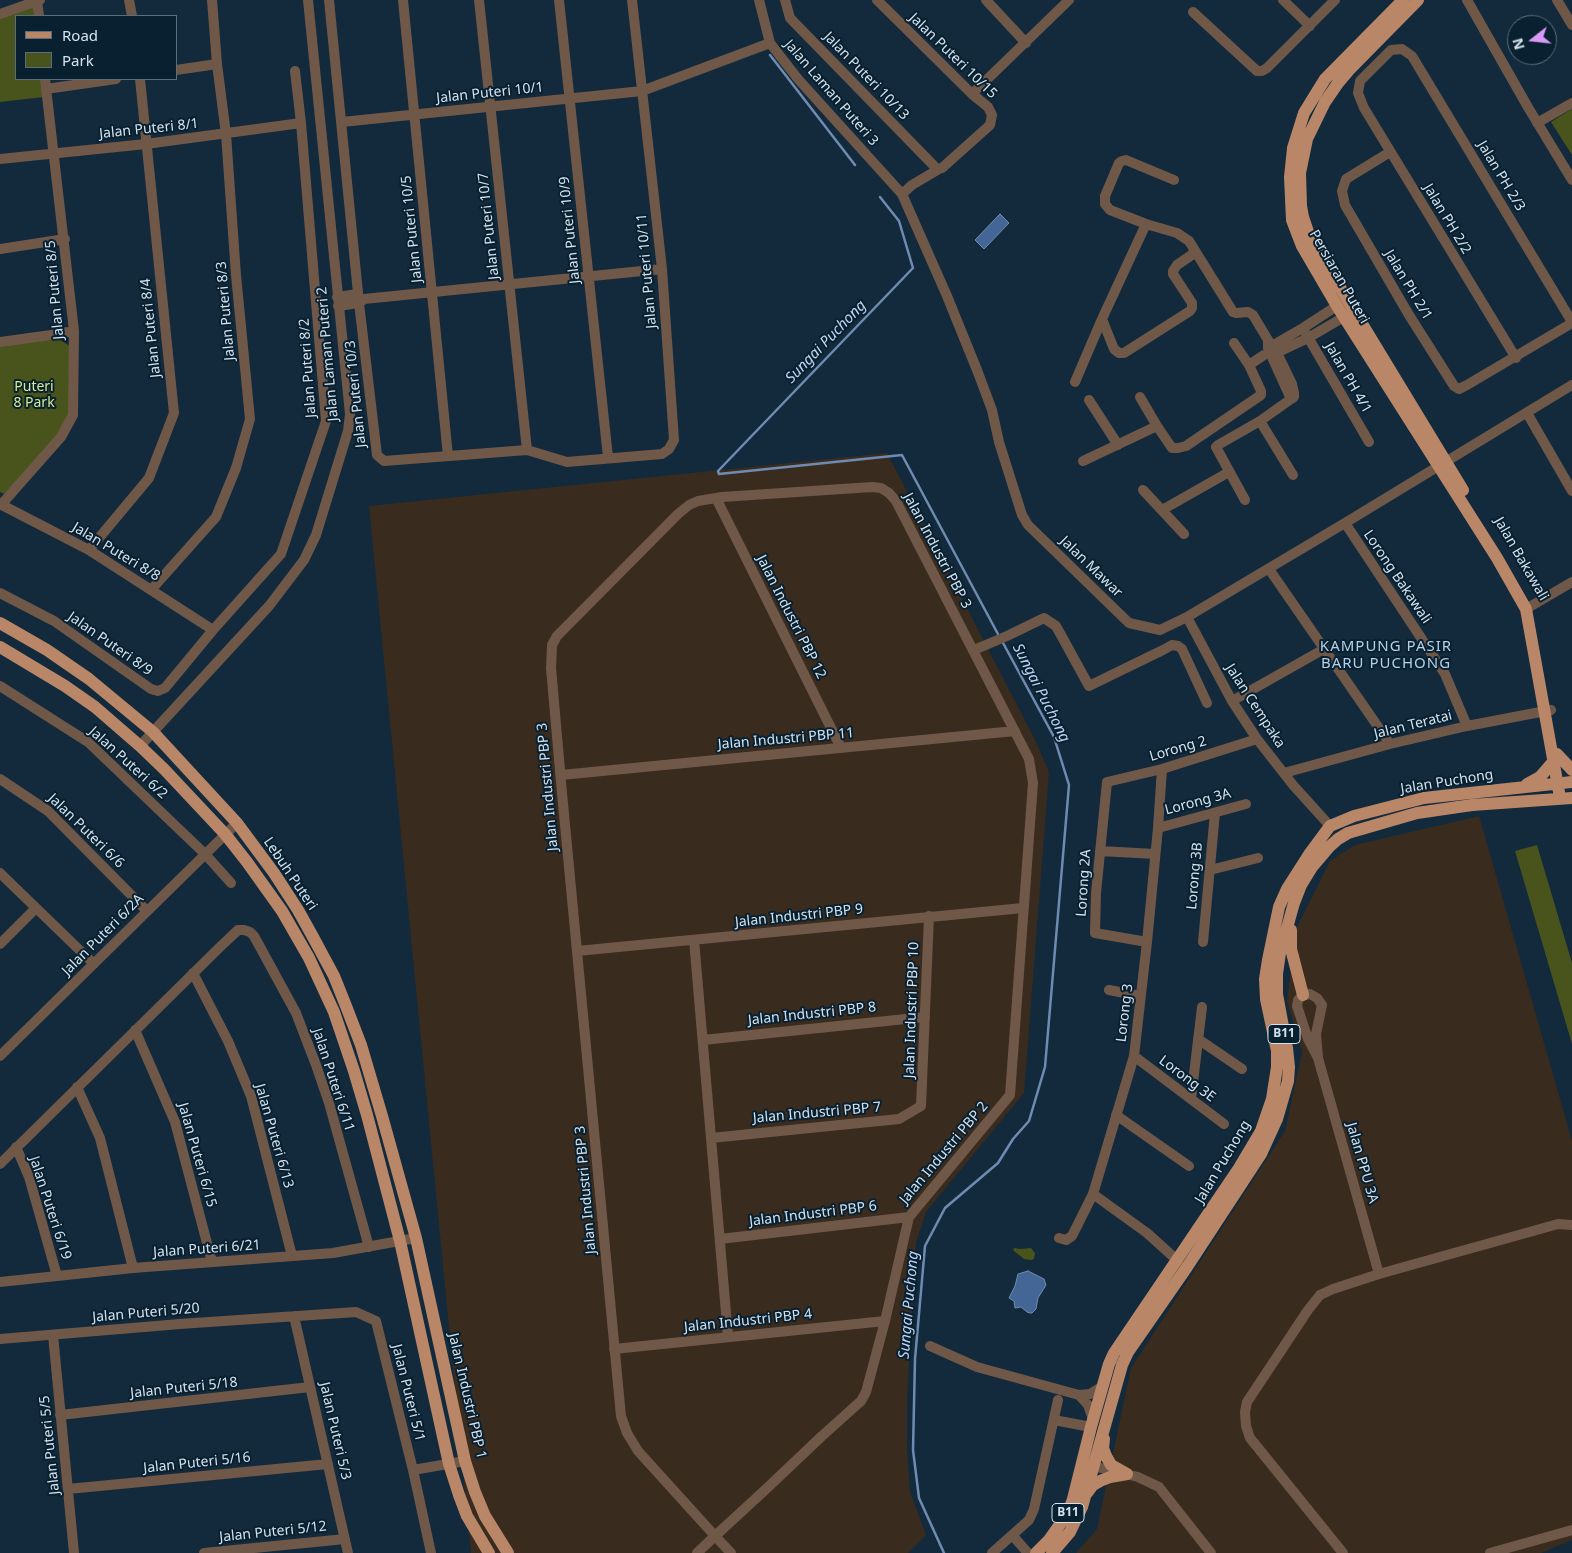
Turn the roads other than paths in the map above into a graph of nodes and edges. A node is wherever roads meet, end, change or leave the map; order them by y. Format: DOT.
graph roads {
  1 [pos="38,0"];
  2 [pos="129,0"];
  3 [pos="212,0"];
  4 [pos="308,0"];
  5 [pos="329,0"];
  6 [pos="402,0"];
  7 [pos="479,0"];
  8 [pos="560,0"];
  9 [pos="632,0"];
  10 [pos="759,0"];
  11 [pos="786,0"];
  12 [pos="877,0"];
  13 [pos="986,0"];
  14 [pos="1069,0"];
  15 [pos="1283,0"];
  16 [pos="1335,0"];
  17 [pos="1403,0"];
  18 [pos="1418,0"];
  19 [pos="1468,0"];
  20 [pos="1556,0"];
  21 [pos="1193,12"];
  22 [pos="0,14"];
  23 [pos="38,15"];
  24 [pos="132,15"];
  25 [pos="1572,25"];
  26 [pos="1310,26"];
  27 [pos="770,43"];
  28 [pos="1026,43"];
  29 [pos="217,64"];
  30 [pos="178,70"];
  31 [pos="295,71"];
  32 [pos="102,80"];
  33 [pos="140,80"];
  34 [pos="46,84"];
  35 [pos="642,91"];
  36 [pos="1358,93"];
  37 [pos="972,94"];
  38 [pos="570,98"];
  39 [pos="1572,103"];
  40 [pos="490,107"];
  41 [pos="414,115"];
  42 [pos="342,122"];
  43 [pos="301,124"];
  44 [pos="1537,124"];
  45 [pos="226,134"];
  46 [pos="146,144"];
  47 [pos="1390,152"];
  48 [pos="54,153"];
  49 [pos="0,159"];
  50 [pos="937,167"];
  51 [pos="1174,180"];
  52 [pos="1572,180"];
  53 [pos="902,194"];
  54 [pos="1146,224"];
  55 [pos="65,240"];
  56 [pos="0,249"];
  57 [pos="1196,252"];
  58 [pos="662,269"];
  59 [pos="589,276"];
  60 [pos="509,284"];
  61 [pos="432,292"];
  62 [pos="360,299"];
  63 [pos="338,301"];
  64 [pos="1346,308"];
  65 [pos="1102,319"];
  66 [pos="1572,322"];
  67 [pos="74,331"];
  68 [pos="1306,333"];
  69 [pos="0,342"];
  70 [pos="1234,342"];
  71 [pos="1270,349"];
  72 [pos="1516,358"];
  73 [pos="1249,365"];
  74 [pos="1075,382"];
  75 [pos="1572,385"];
  76 [pos="1140,397"];
  77 [pos="1089,400"];
  78 [pos="1527,413"];
  79 [pos="1260,421"];
  80 [pos="1156,426"];
  81 [pos="1369,442"];
  82 [pos="1118,445"];
  83 [pos="669,449"];
  84 [pos="527,450"];
  85 [pos="448,456"];
  86 [pos="608,457"];
  87 [pos="1083,461"];
  88 [pos="1442,464"];
  89 [pos="1230,472"];
  90 [pos="1292,475"];
  91 [pos="1569,478"];
  92 [pos="1143,490"];
  93 [pos="1572,492"];
  94 [pos="716,498"];
  95 [pos="1245,500"];
  96 [pos="0,504"];
  97 [pos="1162,510"];
  98 [pos="1345,524"];
  99 [pos="1184,534"];
  100 [pos="89,550"];
  101 [pos="1269,569"];
  102 [pos="1572,582"];
  103 [pos="152,590"];
  104 [pos="0,593"];
  105 [pos="1529,607"];
  106 [pos="1187,617"];
  107 [pos="0,623"];
  108 [pos="213,630"];
  109 [pos="0,647"];
  110 [pos="1324,649"];
  111 [pos="974,650"];
  112 [pos="0,686"];
  113 [pos="1232,701"];
  114 [pos="1207,703"];
  115 [pos="1548,710"];
  116 [pos="1467,726"];
  117 [pos="1015,731"];
  118 [pos="153,732"];
  119 [pos="1257,739"];
  120 [pos="1390,744"];
  121 [pos="140,746"];
  122 [pos="841,748"];
  123 [pos="1555,758"];
  124 [pos="1162,768"];
  125 [pos="1572,770"];
  126 [pos="1284,773"];
  127 [pos="560,775"];
  128 [pos="0,778"];
  129 [pos="1107,782"];
  130 [pos="1564,783"];
  131 [pos="1520,787"];
  132 [pos="1566,798"];
  133 [pos="1246,804"];
  134 [pos="1215,812"];
  135 [pos="237,823"];
  136 [pos="1330,826"];
  137 [pos="1158,828"];
  138 [pos="225,834"];
  139 [pos="1100,851"];
  140 [pos="205,854"];
  141 [pos="1155,854"];
  142 [pos="1258,858"];
  143 [pos="1210,870"];
  144 [pos="0,873"];
  145 [pos="231,883"];
  146 [pos="1294,903"];
  147 [pos="36,908"];
  148 [pos="1023,908"];
  149 [pos="147,911"];
  150 [pos="929,916"];
  151 [pos="694,940"];
  152 [pos="1147,942"];
  153 [pos="1203,942"];
  154 [pos="0,944"];
  155 [pos="577,952"];
  156 [pos="94,964"];
  157 [pos="193,973"];
  158 [pos="1108,990"];
  159 [pos="1140,996"];
  160 [pos="1303,996"];
  161 [pos="1202,1007"];
  162 [pos="925,1017"];
  163 [pos="135,1030"];
  164 [pos="1198,1039"];
  165 [pos="703,1040"];
  166 [pos="0,1056"];
  167 [pos="1134,1056"];
  168 [pos="1318,1058"];
  169 [pos="1242,1069"];
  170 [pos="77,1087"];
  171 [pos="1191,1099"];
  172 [pos="921,1106"];
  173 [pos="1116,1116"];
  174 [pos="1224,1124"];
  175 [pos="711,1138"];
  176 [pos="16,1148"];
  177 [pos="0,1164"];
  178 [pos="1189,1166"];
  179 [pos="1093,1194"];
  180 [pos="908,1217"];
  181 [pos="1572,1226"];
  182 [pos="416,1238"];
  183 [pos="1058,1238"];
  184 [pos="720,1239"];
  185 [pos="395,1242"];
  186 [pos="374,1246"];
  187 [pos="292,1256"];
  188 [pos="1178,1261"];
  189 [pos="212,1262"];
  190 [pos="133,1268"];
  191 [pos="1379,1274"];
  192 [pos="57,1276"];
  193 [pos="0,1282"];
  194 [pos="294,1316"];
  195 [pos="885,1321"];
  196 [pos="53,1335"];
  197 [pos="728,1336"];
  198 [pos="0,1339"];
  199 [pos="930,1346"];
  200 [pos="614,1349"];
  201 [pos="1103,1386"];
  202 [pos="310,1387"];
  203 [pos="1079,1395"];
  204 [pos="1058,1400"];
  205 [pos="60,1415"];
  206 [pos="1054,1420"];
  207 [pos="1097,1423"];
  208 [pos="465,1461"];
  209 [pos="328,1464"];
  210 [pos="449,1464"];
  211 [pos="1088,1465"];
  212 [pos="413,1470"];
  213 [pos="1127,1474"];
  214 [pos="68,1489"];
  215 [pos="1087,1493"];
  216 [pos="1572,1530"];
  217 [pos="716,1536"];
  218 [pos="1013,1536"];
  219 [pos="345,1539"];
  220 [pos="1056,1551"];
  221 [pos="74,1553"];
  222 [pos="204,1553"];
  223 [pos="348,1553"];
  224 [pos="431,1553"];
  225 [pos="489,1553"];
  226 [pos="508,1553"];
  227 [pos="697,1553"];
  228 [pos="730,1553"];
  229 [pos="992,1553"];
  230 [pos="1028,1553"];
  231 [pos="1036,1553"];
  232 [pos="1211,1553"];
  233 [pos="1342,1553"];
  234 [pos="1490,1553"];
  1 -- 22 [label="street"];
  1 -- 23 [label="street"];
  2 -- 24 [label="street"];
  3 -- 29 [label="street, Jalan Puteri 8/3"];
  4 -- 63 [label="street, Jalan Laman Puteri 2"];
  5 -- 42 [label="street, Jalan Puteri 10/3"];
  6 -- 41 [label="street, Jalan Puteri 10/5"];
  7 -- 40 [label="street, Jalan Puteri 10/7"];
  8 -- 38 [label="street, Jalan Puteri 10/9"];
  9 -- 35 [label="street, Jalan Puteri 10/11"];
  10 -- 27 [label="street, Jalan Laman Puteri 3"];
  11 -- 50 [label="street, Jalan Puteri 10/13"];
  12 -- 37 [label="street, Jalan Puteri 10/15"];
  13 -- 28 [label="street"];
  14 -- 28 [label="street"];
  15 -- 26 [label="street"];
  16 -- 26 [label="street"];
  17 -- 64 [label="main road, Persiaran Puteri"];
  18 -- 64 [label="main road, Persiaran Puteri"];
  19 -- 44 [label="street"];
  20 -- 25 [label="street"];
  21 -- 26 [label="street"];
  27 -- 35 [label="street, Jalan Puteri 10/1"];
  27 -- 53 [label="street, Jalan Laman Puteri 3"];
  28 -- 37 [label="street"];
  29 -- 30 [label="street"];
  29 -- 45 [label="street, Jalan Puteri 8/3"];
  31 -- 43 [label="street, Jalan Puteri 8/2"];
  32 -- 34 [label="street"];
  33 -- 46 [label="street, Jalan Puteri 8/4"];
  34 -- 48 [label="street, Jalan Puteri 8/5"];
  35 -- 38 [label="street, Jalan Puteri 10/1"];
  35 -- 58 [label="street, Jalan Puteri 10/11"];
  36 -- 47 [label="street, Jalan PH 2/2"];
  36 -- 66 [label="street, Jalan PH 2/3"];
  37 -- 50 [label="street, Jalan Puteri 10/15"];
  38 -- 40 [label="street, Jalan Puteri 10/1"];
  38 -- 59 [label="street, Jalan Puteri 10/9"];
  39 -- 44 [label="street"];
  40 -- 41 [label="street, Jalan Puteri 10/1"];
  40 -- 60 [label="street, Jalan Puteri 10/7"];
  41 -- 42 [label="street, Jalan Puteri 10/1"];
  41 -- 61 [label="street, Jalan Puteri 10/5"];
  42 -- 62 [label="street, Jalan Puteri 10/3"];
  43 -- 45 [label="street, Jalan Puteri 8/1"];
  43 -- 108 [label="street, Jalan Puteri 8/2"];
  44 -- 52 [label="street"];
  45 -- 46 [label="street, Jalan Puteri 8/1"];
  45 -- 103 [label="street, Jalan Puteri 8/3"];
  46 -- 48 [label="street, Jalan Puteri 8/1"];
  46 -- 100 [label="street, Jalan Puteri 8/4"];
  47 -- 72 [label="street, Jalan PH 2/2"];
  47 -- 72 [label="street, Jalan PH 2/1"];
  48 -- 49 [label="street, Jalan Puteri 8/1"];
  48 -- 55 [label="street, Jalan Puteri 8/5"];
  50 -- 53 [label="street"];
  51 -- 54 [label="street"];
  53 -- 106 [label="street, Jalan Mawar"];
  54 -- 57 [label="street"];
  54 -- 65 [label="street"];
  55 -- 56 [label="street"];
  55 -- 67 [label="street, Jalan Puteri 8/5"];
  57 -- 65 [label="street"];
  57 -- 71 [label="street"];
  58 -- 59 [label="street"];
  58 -- 83 [label="street, Jalan Puteri 10/11"];
  59 -- 60 [label="street"];
  59 -- 86 [label="street, Jalan Puteri 10/9"];
  60 -- 61 [label="street"];
  60 -- 84 [label="street, Jalan Puteri 10/7"];
  61 -- 62 [label="street"];
  61 -- 85 [label="street, Jalan Puteri 10/5"];
  62 -- 63 [label="street"];
  62 -- 85 [label="street, Jalan Puteri 10/3"];
  63 -- 118 [label="street, Jalan Laman Puteri 2"];
  64 -- 68 [label="street"];
  64 -- 88 [label="main road, Persiaran Puteri"];
  65 -- 74 [label="street"];
  66 -- 72 [label="street"];
  67 -- 69 [label="street"];
  67 -- 96 [label="street, Jalan Puteri 8/5"];
  68 -- 71 [label="street"];
  68 -- 81 [label="street, Jalan PH 4/1"];
  70 -- 73 [label="street"];
  71 -- 73 [label="street"];
  71 -- 79 [label="street"];
  73 -- 80 [label="street"];
  75 -- 78 [label="street, Jalan Mawar"];
  76 -- 80 [label="street"];
  77 -- 82 [label="street"];
  78 -- 88 [label="street, Jalan Mawar"];
  78 -- 91 [label="street"];
  79 -- 89 [label="street"];
  79 -- 90 [label="street"];
  80 -- 82 [label="street"];
  82 -- 87 [label="street"];
  83 -- 86 [label="street, Jalan Puteri 10/3"];
  84 -- 85 [label="street, Jalan Puteri 10/3"];
  84 -- 86 [label="street, Jalan Puteri 10/3"];
  88 -- 98 [label="street, Jalan Mawar"];
  88 -- 105 [label="main road, Jalan Bakawali"];
  89 -- 95 [label="street"];
  89 -- 97 [label="street"];
  91 -- 93 [label="street"];
  92 -- 97 [label="street"];
  94 -- 111 [label="street, Jalan Industri PBP 3"];
  94 -- 122 [label="street, Jalan Industri PBP 12"];
  94 -- 127 [label="street, Jalan Industri PBP 3"];
  96 -- 100 [label="street, Jalan Puteri 8/8"];
  97 -- 99 [label="street"];
  98 -- 101 [label="street, Jalan Mawar"];
  98 -- 116 [label="street, Lorong Bakawali"];
  100 -- 103 [label="street, Jalan Puteri 8/8"];
  101 -- 106 [label="street, Jalan Mawar"];
  101 -- 110 [label="street"];
  102 -- 105 [label="street"];
  103 -- 108 [label="street, Jalan Puteri 8/8"];
  104 -- 108 [label="street, Jalan Puteri 8/9"];
  105 -- 115 [label="main road, Jalan Bakawali"];
  106 -- 113 [label="street, Jalan Cempaka"];
  107 -- 118 [label="main road, Lebuh Puteri"];
  109 -- 121 [label="main road, Lebuh Puteri"];
  110 -- 113 [label="street"];
  110 -- 120 [label="street"];
  111 -- 114 [label="street"];
  111 -- 117 [label="street, Jalan Industri PBP 3"];
  112 -- 140 [label="street, Jalan Puteri 6/2"];
  113 -- 119 [label="street, Jalan Cempaka"];
  115 -- 116 [label="street, Jalan Teratai"];
  115 -- 123 [label="main road, Jalan Bakawali"];
  116 -- 120 [label="street, Jalan Teratai"];
  117 -- 122 [label="street, Jalan Industri PBP 11"];
  117 -- 148 [label="street, Jalan Industri PBP 2"];
  118 -- 121 [label="street, Jalan Laman Puteri 2"];
  118 -- 135 [label="main road, Lebuh Puteri"];
  119 -- 124 [label="street, Lorong 2"];
  119 -- 126 [label="street, Jalan Cempaka"];
  120 -- 126 [label="street, Jalan Teratai"];
  121 -- 138 [label="main road, Lebuh Puteri"];
  122 -- 127 [label="street, Jalan Industri PBP 11"];
  123 -- 125 [label="main road"];
  123 -- 130 [label="main road, Jalan Bakawali"];
  123 -- 131 [label="main road"];
  124 -- 129 [label="street, Lorong 2"];
  124 -- 137 [label="street, Lorong 3"];
  126 -- 136 [label="street, Jalan Cempaka"];
  127 -- 155 [label="street, Jalan Industri PBP 3"];
  128 -- 149 [label="street, Jalan Puteri 6/6"];
  129 -- 139 [label="street, Lorong 2A"];
  130 -- 131 [label="main road, Jalan Puchong"];
  130 -- 132 [label="main road, Jalan Bakawali"];
  131 -- 136 [label="main road, Jalan Puchong"];
  132 -- 146 [label="main road, Jalan Puchong / B11"];
  133 -- 134 [label="street, Lorong 3A"];
  134 -- 137 [label="street, Lorong 3A"];
  134 -- 143 [label="street, Lorong 3B"];
  135 -- 138 [label="street, Jalan Puteri 6/2A"];
  135 -- 182 [label="main road, Lebuh Puteri"];
  136 -- 188 [label="main road, Jalan Puchong / B11"];
  137 -- 141 [label="street, Lorong 3"];
  138 -- 140 [label="street, Jalan Puteri 6/2A"];
  138 -- 185 [label="main road, Lebuh Puteri"];
  139 -- 141 [label="street"];
  139 -- 152 [label="street, Lorong 2A"];
  140 -- 145 [label="street, Jalan Puteri 6/2"];
  140 -- 149 [label="street, Jalan Puteri 6/2A"];
  141 -- 152 [label="street, Lorong 3"];
  142 -- 143 [label="street"];
  143 -- 153 [label="street, Lorong 3B"];
  144 -- 147 [label="street"];
  146 -- 160 [label="main road"];
  146 -- 207 [label="main road, Jalan Puchong / B11"];
  147 -- 154 [label="street"];
  147 -- 156 [label="street"];
  148 -- 150 [label="street, Jalan Industri PBP 9"];
  148 -- 180 [label="street, Jalan Industri PBP 2"];
  149 -- 156 [label="street, Jalan Puteri 6/2A"];
  150 -- 151 [label="street, Jalan Industri PBP 9"];
  150 -- 162 [label="street, Jalan Industri PBP 10"];
  151 -- 155 [label="street, Jalan Industri PBP 9"];
  151 -- 165 [label="street"];
  152 -- 159 [label="street, Lorong 3"];
  155 -- 200 [label="street, Jalan Industri PBP 3"];
  156 -- 166 [label="street, Jalan Puteri 6/2A"];
  157 -- 163 [label="street"];
  157 -- 186 [label="street, Jalan Puteri 6/11"];
  157 -- 187 [label="street, Jalan Puteri 6/13"];
  158 -- 159 [label="street"];
  159 -- 167 [label="street, Lorong 3"];
  160 -- 168 [label="street, Jalan PPU 3A"];
  160 -- 168 [label="street, Jalan PPU 3A"];
  161 -- 164 [label="street"];
  162 -- 165 [label="street, Jalan Industri PBP 8"];
  162 -- 172 [label="street, Jalan Industri PBP 10"];
  163 -- 170 [label="street"];
  163 -- 189 [label="street, Jalan Puteri 6/15"];
  164 -- 169 [label="street"];
  164 -- 171 [label="street"];
  165 -- 175 [label="street"];
  167 -- 171 [label="street, Lorong 3E"];
  167 -- 173 [label="street, Lorong 3"];
  168 -- 191 [label="street, Jalan PPU 3A"];
  170 -- 176 [label="street"];
  170 -- 190 [label="street"];
  171 -- 174 [label="street, Lorong 3E"];
  172 -- 175 [label="street, Jalan Industri PBP 7"];
  173 -- 178 [label="street"];
  173 -- 179 [label="street, Lorong 3"];
  175 -- 184 [label="street"];
  176 -- 177 [label="street"];
  176 -- 192 [label="street, Jalan Puteri 6/19"];
  179 -- 183 [label="street, Lorong 3"];
  179 -- 188 [label="street"];
  180 -- 184 [label="street, Jalan Industri PBP 6"];
  180 -- 195 [label="street, Jalan Industri PBP 2"];
  181 -- 191 [label="street"];
  182 -- 185 [label="street, Jalan Puteri 6/21"];
  182 -- 208 [label="main road, Jalan Industri PBP 1"];
  184 -- 197 [label="street"];
  185 -- 186 [label="street, Jalan Puteri 6/21"];
  185 -- 210 [label="main road"];
  186 -- 187 [label="street, Jalan Puteri 6/21"];
  187 -- 189 [label="street, Jalan Puteri 6/21"];
  188 -- 201 [label="main road, Jalan Puchong / B11"];
  189 -- 190 [label="street, Jalan Puteri 6/21"];
  190 -- 192 [label="street, Jalan Puteri 6/21"];
  191 -- 233 [label="street"];
  192 -- 193 [label="street, Jalan Puteri 6/21"];
  194 -- 196 [label="street, Jalan Puteri 5/20"];
  194 -- 202 [label="street, Jalan Puteri 5/3"];
  194 -- 212 [label="street, Jalan Puteri 5/1"];
  195 -- 197 [label="street, Jalan Industri PBP 4"];
  195 -- 217 [label="street, Jalan Industri PBP 2"];
  196 -- 198 [label="street, Jalan Puteri 5/20"];
  196 -- 205 [label="street, Jalan Puteri 5/5"];
  197 -- 200 [label="street, Jalan Industri PBP 4"];
  199 -- 203 [label="street"];
  200 -- 217 [label="street, Jalan Industri PBP 3"];
  201 -- 203 [label="street"];
  201 -- 207 [label="main road, Jalan Puchong / B11"];
  202 -- 205 [label="street, Jalan Puteri 5/18"];
  202 -- 209 [label="street, Jalan Puteri 5/3"];
  203 -- 207 [label="street"];
  204 -- 206 [label="street"];
  205 -- 214 [label="street, Jalan Puteri 5/5"];
  206 -- 207 [label="street"];
  206 -- 218 [label="street"];
  207 -- 211 [label="main road, Jalan Puchong / B11"];
  207 -- 213 [label="main road"];
  208 -- 210 [label="street"];
  208 -- 226 [label="main road, Jalan Industri PBP 1"];
  209 -- 214 [label="street, Jalan Puteri 5/16"];
  209 -- 219 [label="street, Jalan Puteri 5/3"];
  210 -- 212 [label="street"];
  210 -- 225 [label="main road"];
  211 -- 213 [label="street"];
  211 -- 215 [label="main road, Jalan Puchong / B11"];
  211 -- 231 [label="main road, Jalan Puchong / B11"];
  212 -- 224 [label="street, Jalan Puteri 5/1"];
  213 -- 215 [label="main road"];
  213 -- 232 [label="street"];
  214 -- 221 [label="street, Jalan Puteri 5/5"];
  215 -- 220 [label="main road, Jalan Puchong / B11"];
  216 -- 234 [label="street"];
  217 -- 227 [label="street, Jalan Industri PBP 2"];
  217 -- 228 [label="street, Jalan Industri PBP 3"];
  218 -- 229 [label="street"];
  218 -- 230 [label="street"];
  219 -- 222 [label="street, Jalan Puteri 5/12"];
  219 -- 223 [label="street, Jalan Puteri 5/3"];
}
